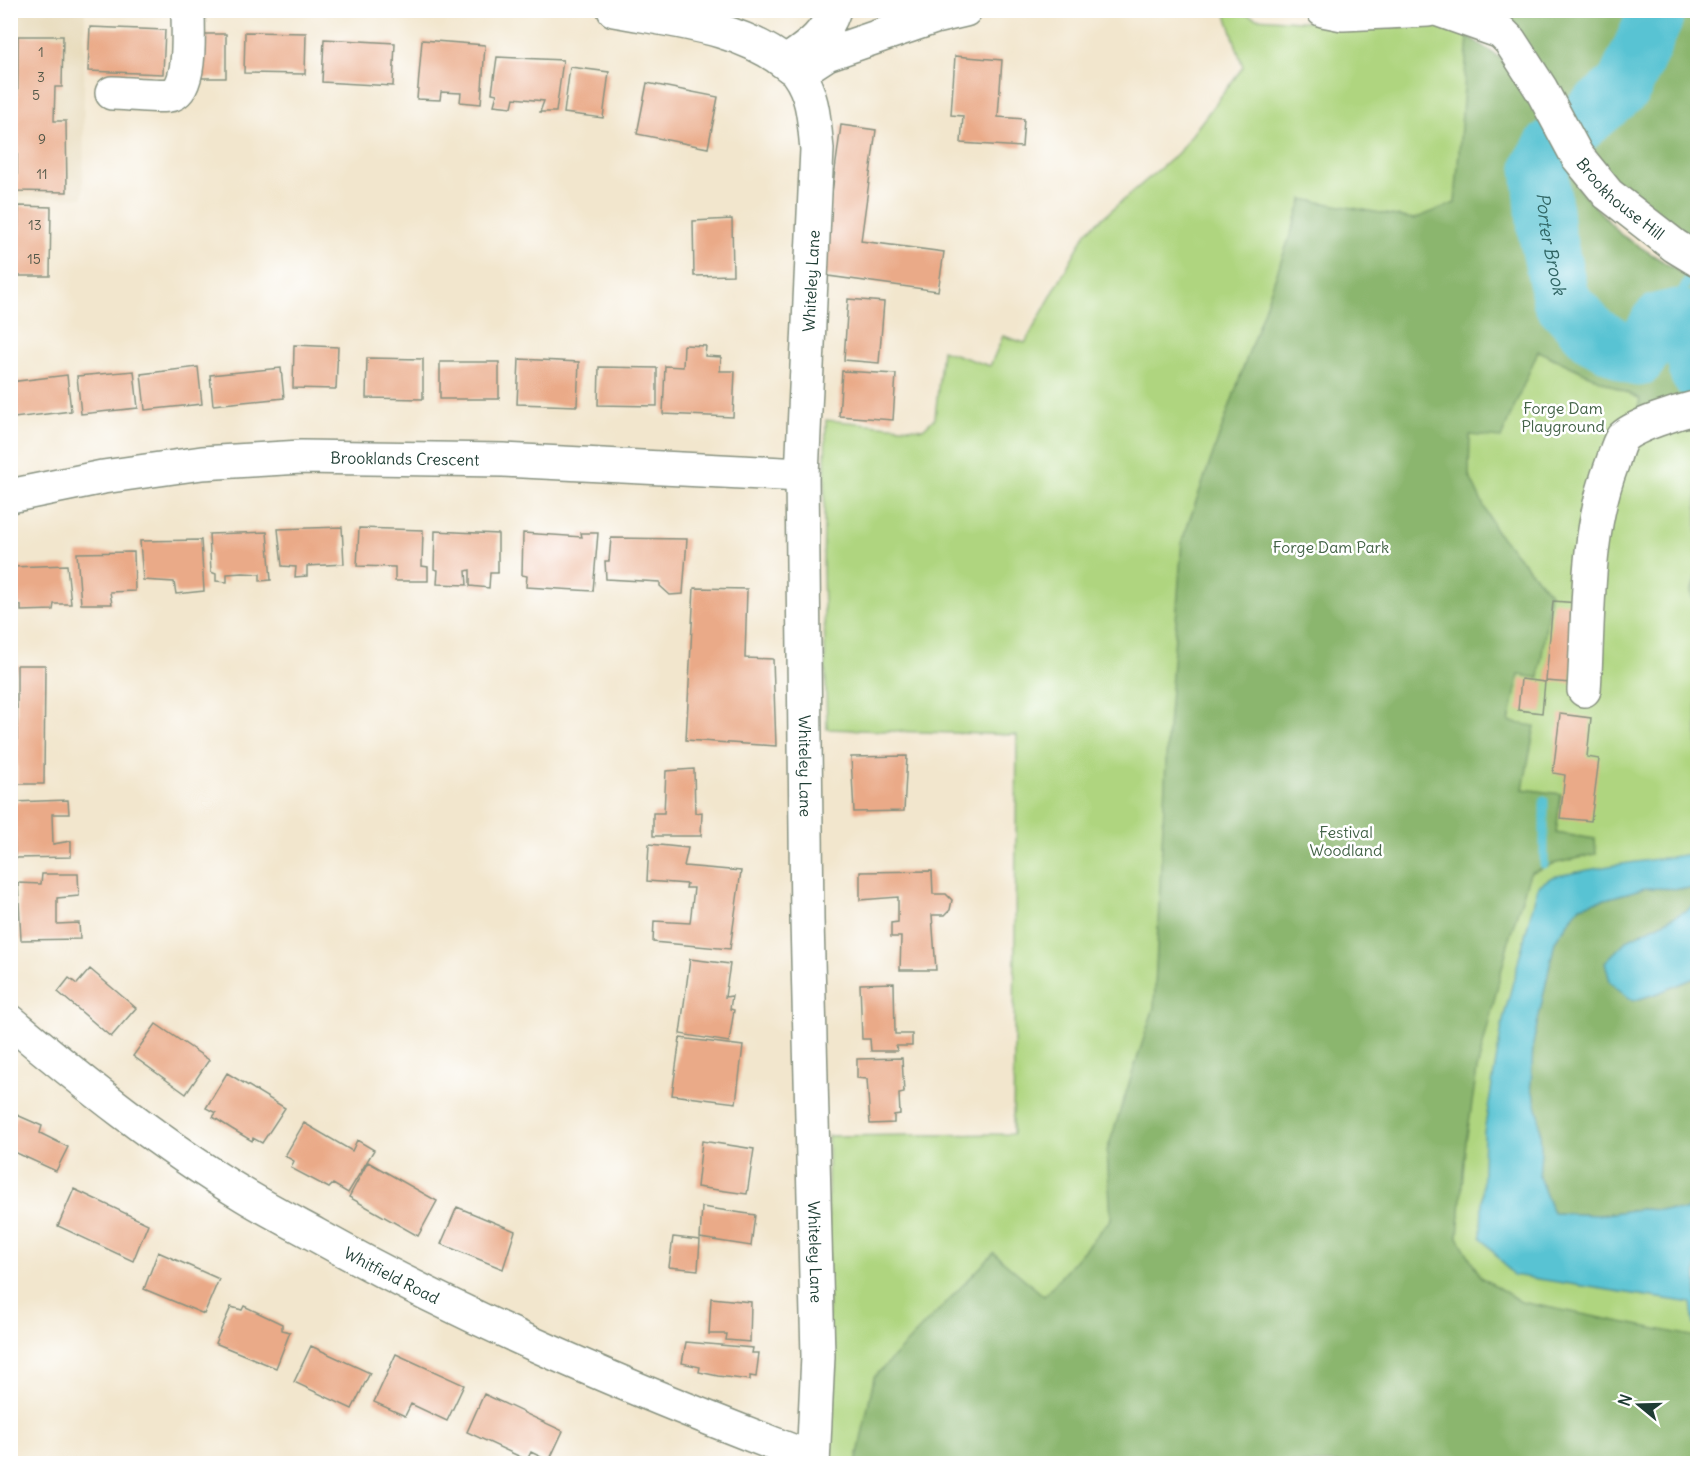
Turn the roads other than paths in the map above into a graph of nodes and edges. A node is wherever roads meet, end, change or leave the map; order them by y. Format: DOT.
graph roads {
  1 [pos="188,10"];
  2 [pos="614,10"];
  3 [pos="834,10"];
  4 [pos="965,10"];
  5 [pos="1323,10"];
  6 [pos="1428,10"];
  7 [pos="1439,10"];
  8 [pos="792,68"];
  9 [pos="112,93"];
  10 [pos="1695,258"];
  11 [pos="1695,407"];
  12 [pos="802,475"];
  13 [pos="10,496"];
  14 [pos="1584,690"];
  15 [pos="10,1021"];
  16 [pos="813,1461"];
  1 -- 9 [label="street"];
  2 -- 8 [label="street"];
  3 -- 8 [label="street"];
  4 -- 8 [label="street"];
  5 -- 6 [label="street"];
  7 -- 10 [label="street, Brookhouse Hill"];
  8 -- 12 [label="street, Whiteley Lane"];
  11 -- 14 [label="street"];
  12 -- 13 [label="street, Brooklands Crescent"];
  12 -- 16 [label="street, Whiteley Lane"];
  15 -- 16 [label="street, Whitfield Road"];
}
